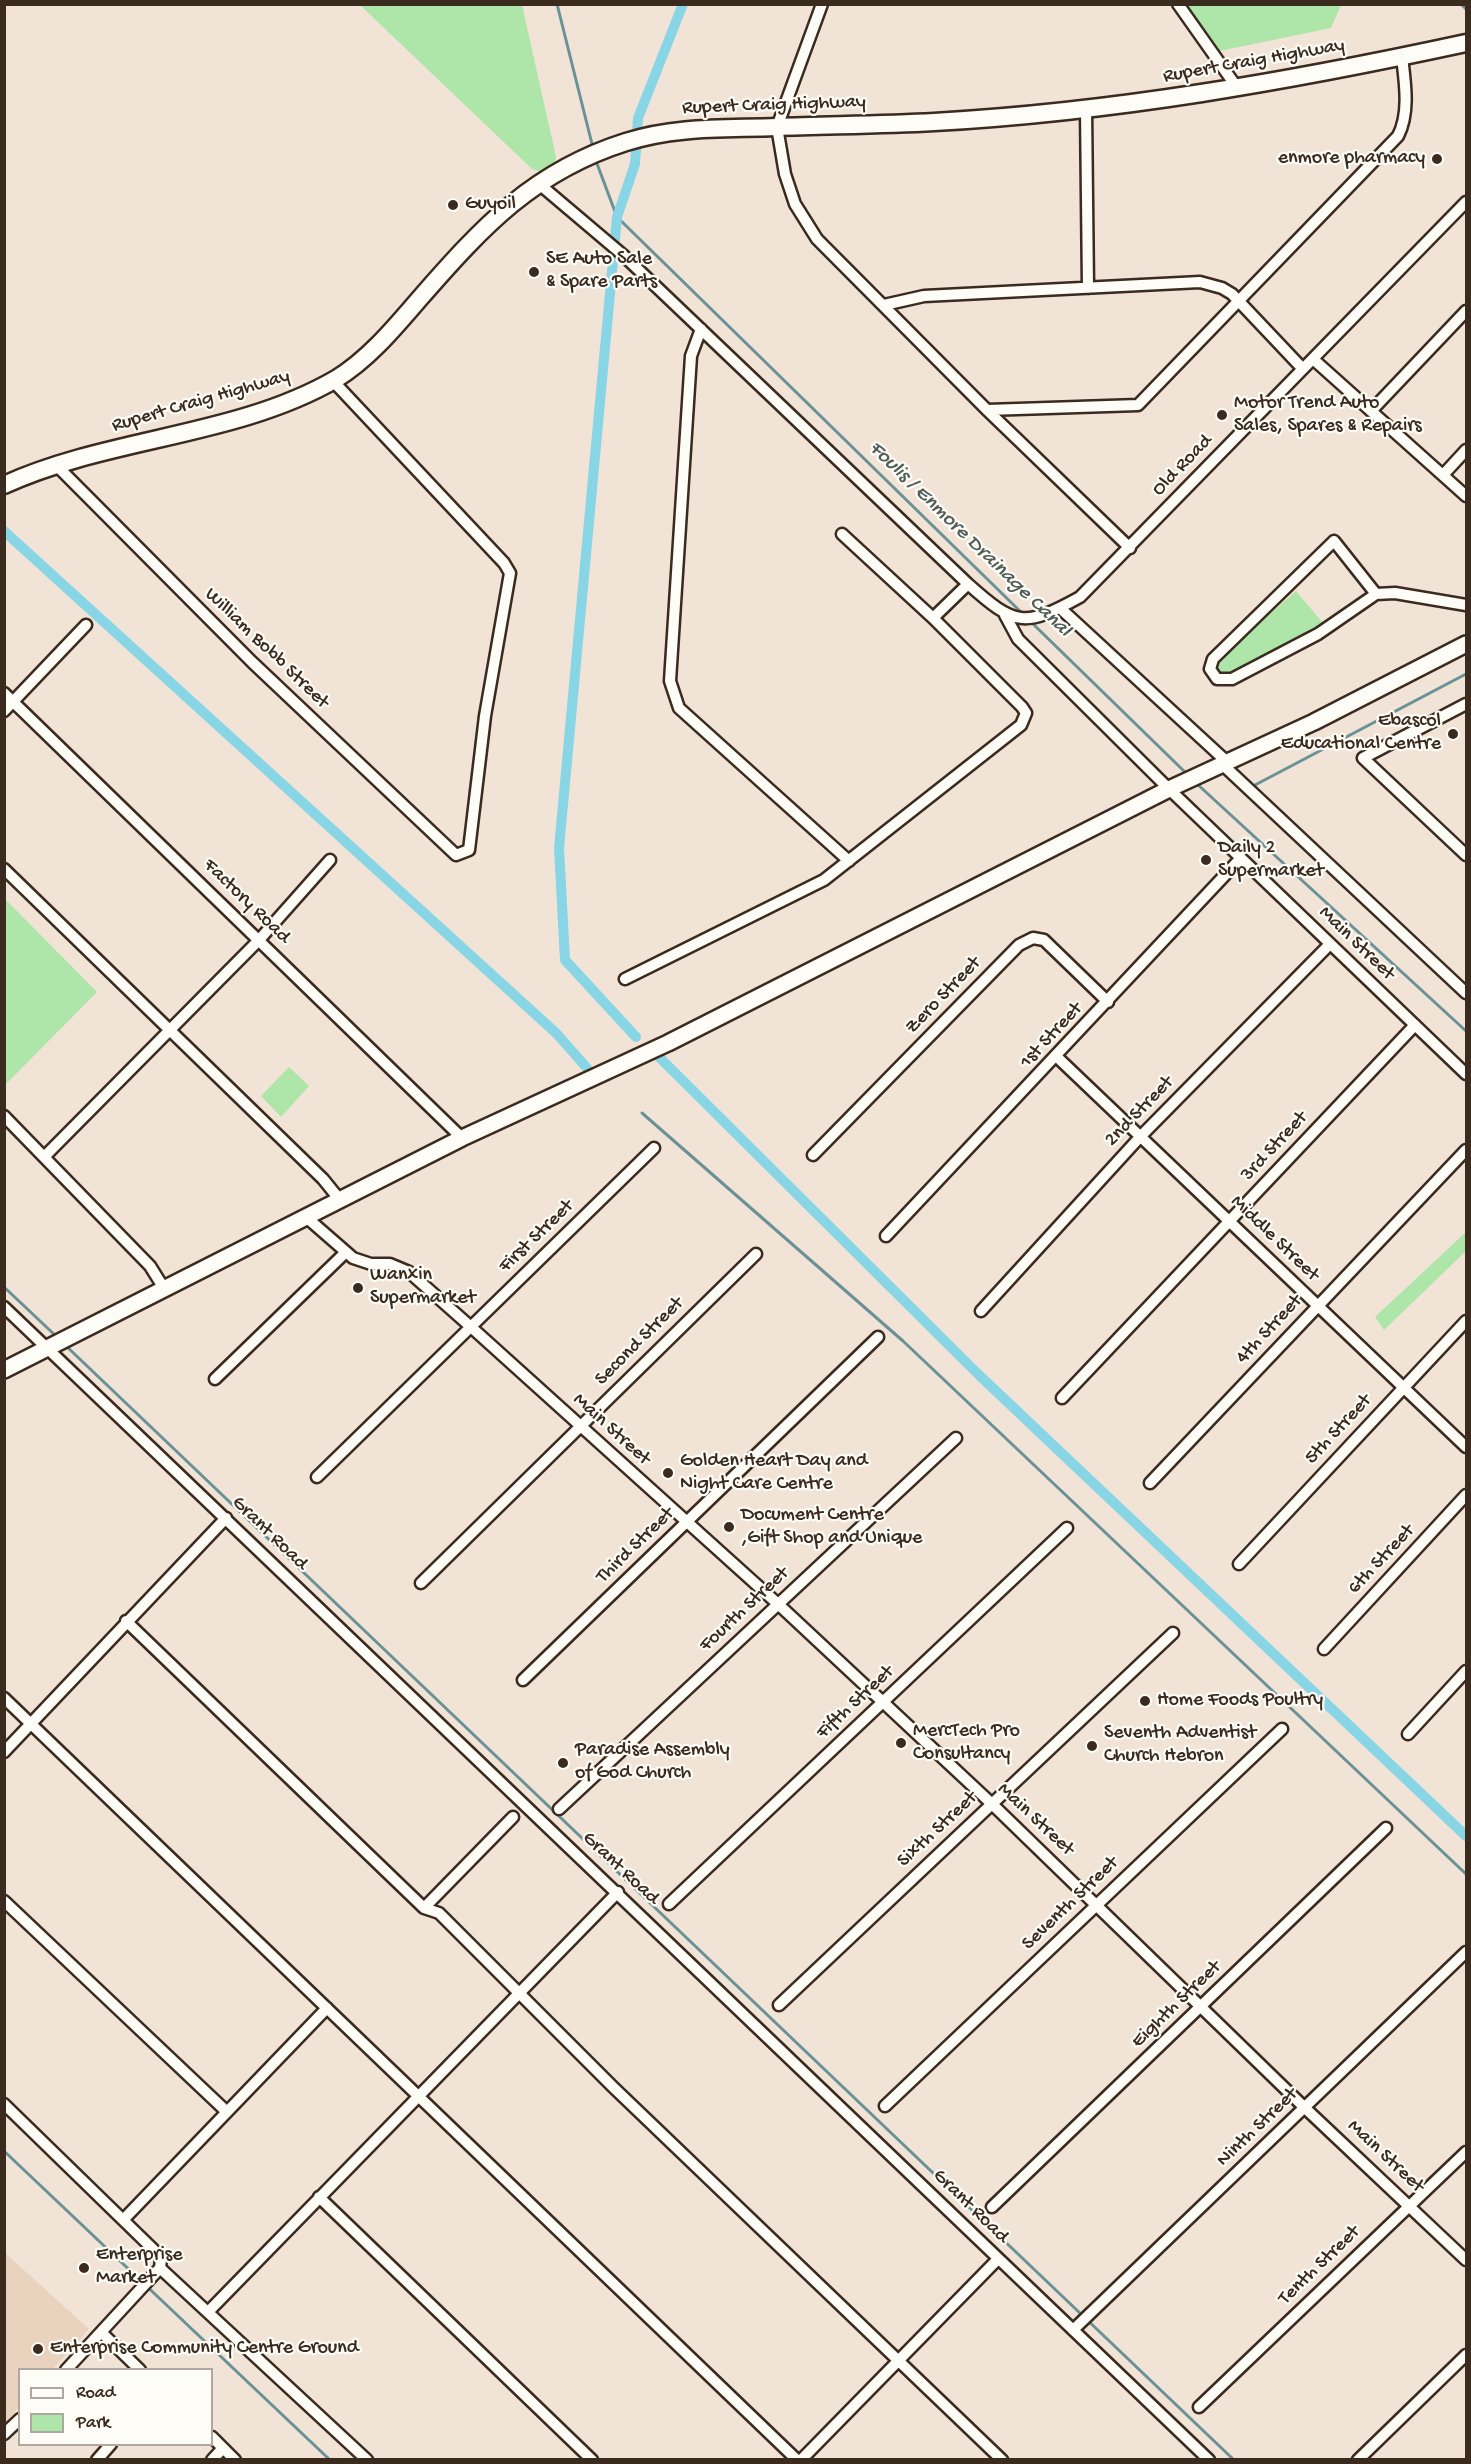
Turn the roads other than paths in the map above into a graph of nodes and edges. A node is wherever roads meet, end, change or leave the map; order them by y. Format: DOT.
graph roads {
  1 [pos="822,4"];
  2 [pos="1178,4"];
  3 [pos="1467,43"];
  4 [pos="1402,57"];
  5 [pos="1238,89"];
  6 [pos="1086,110"];
  7 [pos="777,127"];
  8 [pos="538,183"];
  9 [pos="1467,202"];
  10 [pos="1088,288"];
  11 [pos="1239,301"];
  12 [pos="884,305"];
  13 [pos="1467,311"];
  14 [pos="700,329"];
  15 [pos="1313,359"];
  16 [pos="1302,368"];
  17 [pos="333,381"];
  18 [pos="987,410"];
  19 [pos="1371,411"];
  20 [pos="1467,450"];
  21 [pos="56,465"];
  22 [pos="1443,475"];
  23 [pos="4,485"];
  24 [pos="1467,496"];
  25 [pos="842,534"];
  26 [pos="1130,548"];
  27 [pos="968,584"];
  28 [pos="1376,594"];
  29 [pos="1467,605"];
  30 [pos="1060,608"];
  31 [pos="1008,616"];
  32 [pos="933,618"];
  33 [pos="86,625"];
  34 [pos="1467,644"];
  35 [pos="4,693"];
  36 [pos="13,701"];
  37 [pos="1465,707"];
  38 [pos="4,711"];
  39 [pos="1224,762"];
  40 [pos="1169,789"];
  41 [pos="1467,855"];
  42 [pos="1241,858"];
  43 [pos="330,860"];
  44 [pos="849,861"];
  45 [pos="4,870"];
  46 [pos="259,940"];
  47 [pos="1330,944"];
  48 [pos="625,979"];
  49 [pos="1467,993"];
  50 [pos="1108,1002"];
  51 [pos="1415,1025"];
  52 [pos="168,1031"];
  53 [pos="1057,1057"];
  54 [pos="1467,1074"];
  55 [pos="4,1116"];
  56 [pos="1140,1137"];
  57 [pos="462,1138"];
  58 [pos="654,1148"];
  59 [pos="1467,1150"];
  60 [pos="813,1155"];
  61 [pos="45,1156"];
  62 [pos="334,1198"];
  63 [pos="306,1217"];
  64 [pos="1229,1221"];
  65 [pos="886,1236"];
  66 [pos="346,1252"];
  67 [pos="756,1254"];
  68 [pos="163,1286"];
  69 [pos="1318,1305"];
  70 [pos="4,1307"];
  71 [pos="981,1311"];
  72 [pos="1467,1321"];
  73 [pos="471,1327"];
  74 [pos="878,1337"];
  75 [pos="48,1349"];
  76 [pos="4,1370"];
  77 [pos="215,1379"];
  78 [pos="1403,1387"];
  79 [pos="1062,1398"];
  80 [pos="581,1426"];
  81 [pos="956,1438"];
  82 [pos="1467,1447"];
  83 [pos="317,1477"];
  84 [pos="1150,1483"];
  85 [pos="1467,1495"];
  86 [pos="226,1518"];
  87 [pos="687,1522"];
  88 [pos="1067,1528"];
  89 [pos="1239,1564"];
  90 [pos="421,1583"];
  91 [pos="778,1604"];
  92 [pos="126,1620"];
  93 [pos="1173,1633"];
  94 [pos="1324,1649"];
  95 [pos="1467,1671"];
  96 [pos="523,1680"];
  97 [pos="4,1698"];
  98 [pos="883,1702"];
  99 [pos="32,1724"];
  100 [pos="1282,1729"];
  101 [pos="1408,1734"];
  102 [pos="4,1752"];
  103 [pos="992,1804"];
  104 [pos="559,1809"];
  105 [pos="513,1817"];
  106 [pos="1386,1828"];
  107 [pos="618,1892"];
  108 [pos="4,1901"];
  109 [pos="669,1904"];
  110 [pos="1097,1904"];
  111 [pos="424,1908"];
  112 [pos="1467,1952"];
  113 [pos="520,1994"];
  114 [pos="779,2005"];
  115 [pos="1200,2007"];
  116 [pos="327,2008"];
  117 [pos="419,2098"];
  118 [pos="4,2104"];
  119 [pos="885,2106"];
  120 [pos="1305,2108"];
  121 [pos="227,2112"];
  122 [pos="1467,2152"];
  123 [pos="319,2197"];
  124 [pos="1411,2205"];
  125 [pos="992,2207"];
  126 [pos="124,2219"];
  127 [pos="998,2259"];
  128 [pos="1467,2260"];
  129 [pos="160,2268"];
  130 [pos="208,2312"];
  131 [pos="1073,2330"];
  132 [pos="101,2332"];
  133 [pos="1467,2355"];
  134 [pos="897,2360"];
  135 [pos="68,2368"];
  136 [pos="138,2368"];
  137 [pos="1199,2407"];
  138 [pos="18,2421"];
  139 [pos="4,2434"];
  140 [pos="213,2438"];
  141 [pos="110,2446"];
  142 [pos="223,2448"];
  143 [pos="97,2460"];
  144 [pos="212,2460"];
  145 [pos="235,2460"];
  146 [pos="367,2460"];
  147 [pos="592,2460"];
  148 [pos="797,2460"];
  149 [pos="801,2460"];
  150 [pos="1002,2460"];
  151 [pos="1209,2460"];
  152 [pos="1358,2460"];
  1 -- 7 [label="street"];
  2 -- 5 [label="street"];
  3 -- 4 [label="main road, Rupert Craig Highway"];
  4 -- 5 [label="main road, Rupert Craig Highway"];
  4 -- 11 [label="street"];
  5 -- 6 [label="main road, Rupert Craig Highway"];
  6 -- 7 [label="main road, Rupert Craig Highway"];
  6 -- 10 [label="street"];
  7 -- 8 [label="main road, Rupert Craig Highway"];
  7 -- 12 [label="street"];
  8 -- 14 [label="street"];
  8 -- 17 [label="main road, Rupert Craig Highway"];
  9 -- 15 [label="street, Old Road"];
  10 -- 11 [label="street"];
  10 -- 12 [label="street"];
  11 -- 16 [label="street"];
  11 -- 18 [label="street"];
  12 -- 18 [label="street"];
  13 -- 19 [label="street"];
  14 -- 27 [label="street"];
  14 -- 44 [label="street"];
  15 -- 16 [label="street, Old Road"];
  15 -- 19 [label="street"];
  16 -- 26 [label="street, Old Road"];
  17 -- 21 [label="main road, Rupert Craig Highway"];
  17 -- 21 [label="street, William Bobb Street"];
  18 -- 26 [label="street"];
  19 -- 22 [label="street"];
  20 -- 22 [label="street"];
  21 -- 23 [label="main road, Rupert Craig Highway"];
  22 -- 24 [label="street"];
  25 -- 32 [label="street"];
  26 -- 30 [label="street, Old Road"];
  27 -- 31 [label="street"];
  27 -- 32 [label="street"];
  28 -- 28 [label="street"];
  28 -- 29 [label="street"];
  30 -- 31 [label="street, Old Road"];
  30 -- 39 [label="street"];
  31 -- 40 [label="street, Main Street"];
  32 -- 44 [label="street"];
  33 -- 36 [label="street"];
  34 -- 39 [label="main road"];
  35 -- 36 [label="street, Factory Road"];
  36 -- 38 [label="street"];
  36 -- 46 [label="street, Factory Road"];
  37 -- 41 [label="street"];
  39 -- 40 [label="main road"];
  39 -- 49 [label="street"];
  40 -- 42 [label="street, Main Street"];
  40 -- 57 [label="main road"];
  42 -- 47 [label="street, Main Street"];
  42 -- 50 [label="street, 1st Street"];
  43 -- 46 [label="street"];
  44 -- 48 [label="street"];
  45 -- 52 [label="street"];
  46 -- 52 [label="street"];
  46 -- 57 [label="street, Factory Road"];
  47 -- 51 [label="street, Main Street"];
  47 -- 56 [label="street, 2nd Street"];
  50 -- 53 [label="street, 1st Street"];
  50 -- 60 [label="street, Zero Street"];
  51 -- 54 [label="street, Main Street"];
  51 -- 64 [label="street, 3rd Street"];
  52 -- 61 [label="street"];
  52 -- 62 [label="street"];
  53 -- 56 [label="street, Middle Street"];
  53 -- 65 [label="street, 1st Street"];
  55 -- 61 [label="street"];
  56 -- 64 [label="street, Middle Street"];
  56 -- 71 [label="street, 2nd Street"];
  57 -- 62 [label="main road"];
  58 -- 73 [label="street, First Street"];
  59 -- 69 [label="street, 4th Street"];
  61 -- 68 [label="street"];
  62 -- 63 [label="main road"];
  63 -- 66 [label="street"];
  63 -- 68 [label="main road"];
  64 -- 69 [label="street, Middle Street"];
  64 -- 79 [label="street, 3rd Street"];
  66 -- 73 [label="street, Main Street"];
  66 -- 77 [label="street"];
  67 -- 80 [label="street, Second Street"];
  68 -- 75 [label="main road"];
  69 -- 78 [label="street, Middle Street"];
  69 -- 84 [label="street, 4th Street"];
  70 -- 75 [label="street, Grant Road"];
  72 -- 78 [label="street, 5th Street"];
  73 -- 80 [label="street, Main Street"];
  73 -- 83 [label="street, First Street"];
  74 -- 87 [label="street, Third Street"];
  75 -- 76 [label="main road"];
  75 -- 86 [label="street, Grant Road"];
  78 -- 82 [label="street, Middle Street"];
  78 -- 89 [label="street, 5th Street"];
  80 -- 87 [label="street, Main Street"];
  80 -- 90 [label="street, Second Street"];
  81 -- 91 [label="street, Fourth Street"];
  85 -- 94 [label="street, 6th Street"];
  86 -- 92 [label="street"];
  86 -- 107 [label="street, Grant Road"];
  87 -- 91 [label="street, Main Street"];
  87 -- 96 [label="street, Third Street"];
  88 -- 98 [label="street, Fifth Street"];
  91 -- 98 [label="street, Main Street"];
  91 -- 104 [label="street, Fourth Street"];
  92 -- 99 [label="street"];
  92 -- 111 [label="street"];
  93 -- 103 [label="street, Sixth Street"];
  95 -- 101 [label="street"];
  97 -- 99 [label="street"];
  98 -- 103 [label="street, Main Street"];
  98 -- 109 [label="street, Fifth Street"];
  99 -- 102 [label="street"];
  99 -- 116 [label="street"];
  100 -- 110 [label="street, Seventh Street"];
  103 -- 110 [label="street, Main Street"];
  103 -- 114 [label="street, Sixth Street"];
  105 -- 111 [label="street"];
  106 -- 115 [label="street, Eighth Street"];
  107 -- 113 [label="street"];
  107 -- 127 [label="street, Grant Road"];
  108 -- 121 [label="street"];
  110 -- 115 [label="street, Main Street"];
  110 -- 119 [label="street, Seventh Street"];
  111 -- 113 [label="street"];
  112 -- 120 [label="street, Ninth Street"];
  113 -- 117 [label="street"];
  113 -- 134 [label="street"];
  115 -- 120 [label="street, Main Street"];
  115 -- 125 [label="street, Eighth Street"];
  116 -- 117 [label="street"];
  116 -- 121 [label="street"];
  117 -- 123 [label="street"];
  117 -- 148 [label="street"];
  118 -- 126 [label="street"];
  120 -- 124 [label="street, Main Street"];
  120 -- 131 [label="street, Ninth Street"];
  121 -- 126 [label="street"];
  122 -- 124 [label="street, Tenth Street"];
  123 -- 130 [label="street"];
  123 -- 147 [label="street"];
  124 -- 128 [label="street, Main Street"];
  124 -- 137 [label="street, Tenth Street"];
  126 -- 129 [label="street"];
  127 -- 131 [label="street, Grant Road"];
  127 -- 134 [label="street"];
  129 -- 130 [label="street"];
  129 -- 132 [label="street"];
  130 -- 146 [label="street"];
  131 -- 151 [label="street, Grant Road"];
  132 -- 135 [label="street"];
  132 -- 136 [label="street"];
  133 -- 152 [label="street"];
  134 -- 149 [label="street"];
  134 -- 150 [label="street"];
  138 -- 139 [label="street"];
  140 -- 142 [label="street"];
  141 -- 143 [label="street"];
  142 -- 144 [label="street"];
  142 -- 145 [label="street"];
}
